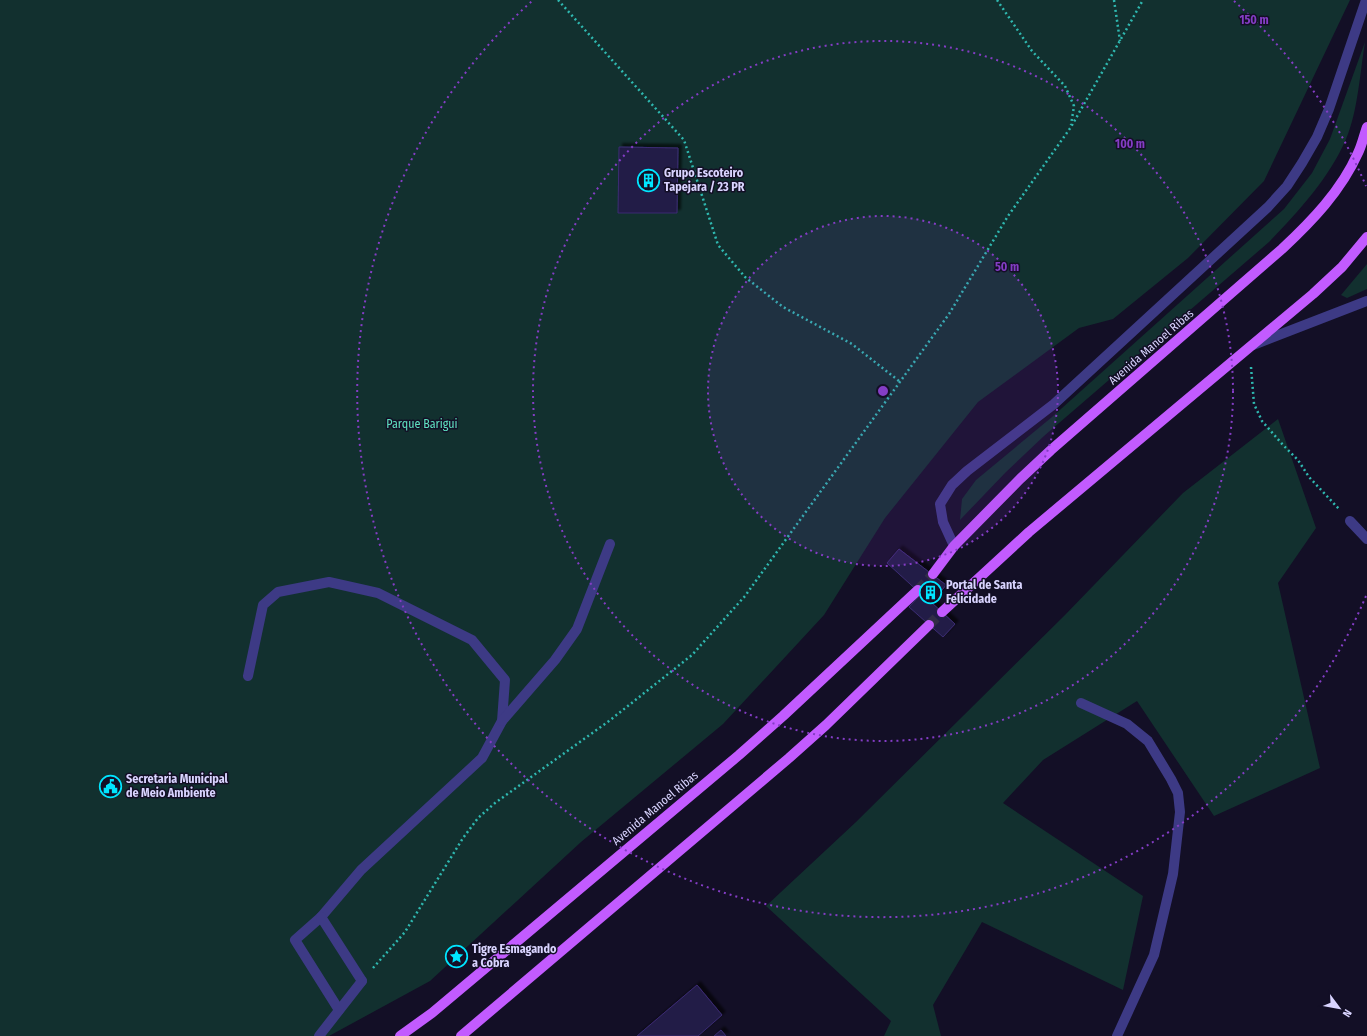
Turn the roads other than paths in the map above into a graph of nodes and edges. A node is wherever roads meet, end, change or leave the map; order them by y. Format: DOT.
graph roads {
  1 [pos="1366,0"];
  2 [pos="1367,127"];
  3 [pos="1367,238"];
  4 [pos="1367,301"];
  5 [pos="1250,347"];
  6 [pos="1350,521"];
  7 [pos="1367,539"];
  8 [pos="610,544"];
  9 [pos="954,546"];
  10 [pos="933,574"];
  11 [pos="918,590"];
  12 [pos="942,612"];
  13 [pos="929,625"];
  14 [pos="248,676"];
  15 [pos="1081,703"];
  16 [pos="502,721"];
  17 [pos="321,917"];
  18 [pos="339,1010"];
  19 [pos="319,1036"];
  20 [pos="400,1036"];
  21 [pos="461,1036"];
  22 [pos="1117,1036"];
  1 -- 9 [label="street"];
  2 -- 9 [label="main road, Avenida Manoel Ribas"];
  3 -- 5 [label="main road"];
  4 -- 5 [label="street"];
  5 -- 12 [label="main road"];
  6 -- 7 [label="street"];
  8 -- 16 [label="street"];
  9 -- 10 [label="main road, Avenida Manoel Ribas"];
  11 -- 20 [label="main road, Avenida Manoel Ribas"];
  13 -- 21 [label="main road"];
  14 -- 16 [label="street"];
  15 -- 22 [label="street"];
  16 -- 17 [label="street"];
  17 -- 18 [label="street"];
  17 -- 18 [label="street"];
  18 -- 19 [label="street"];
}
